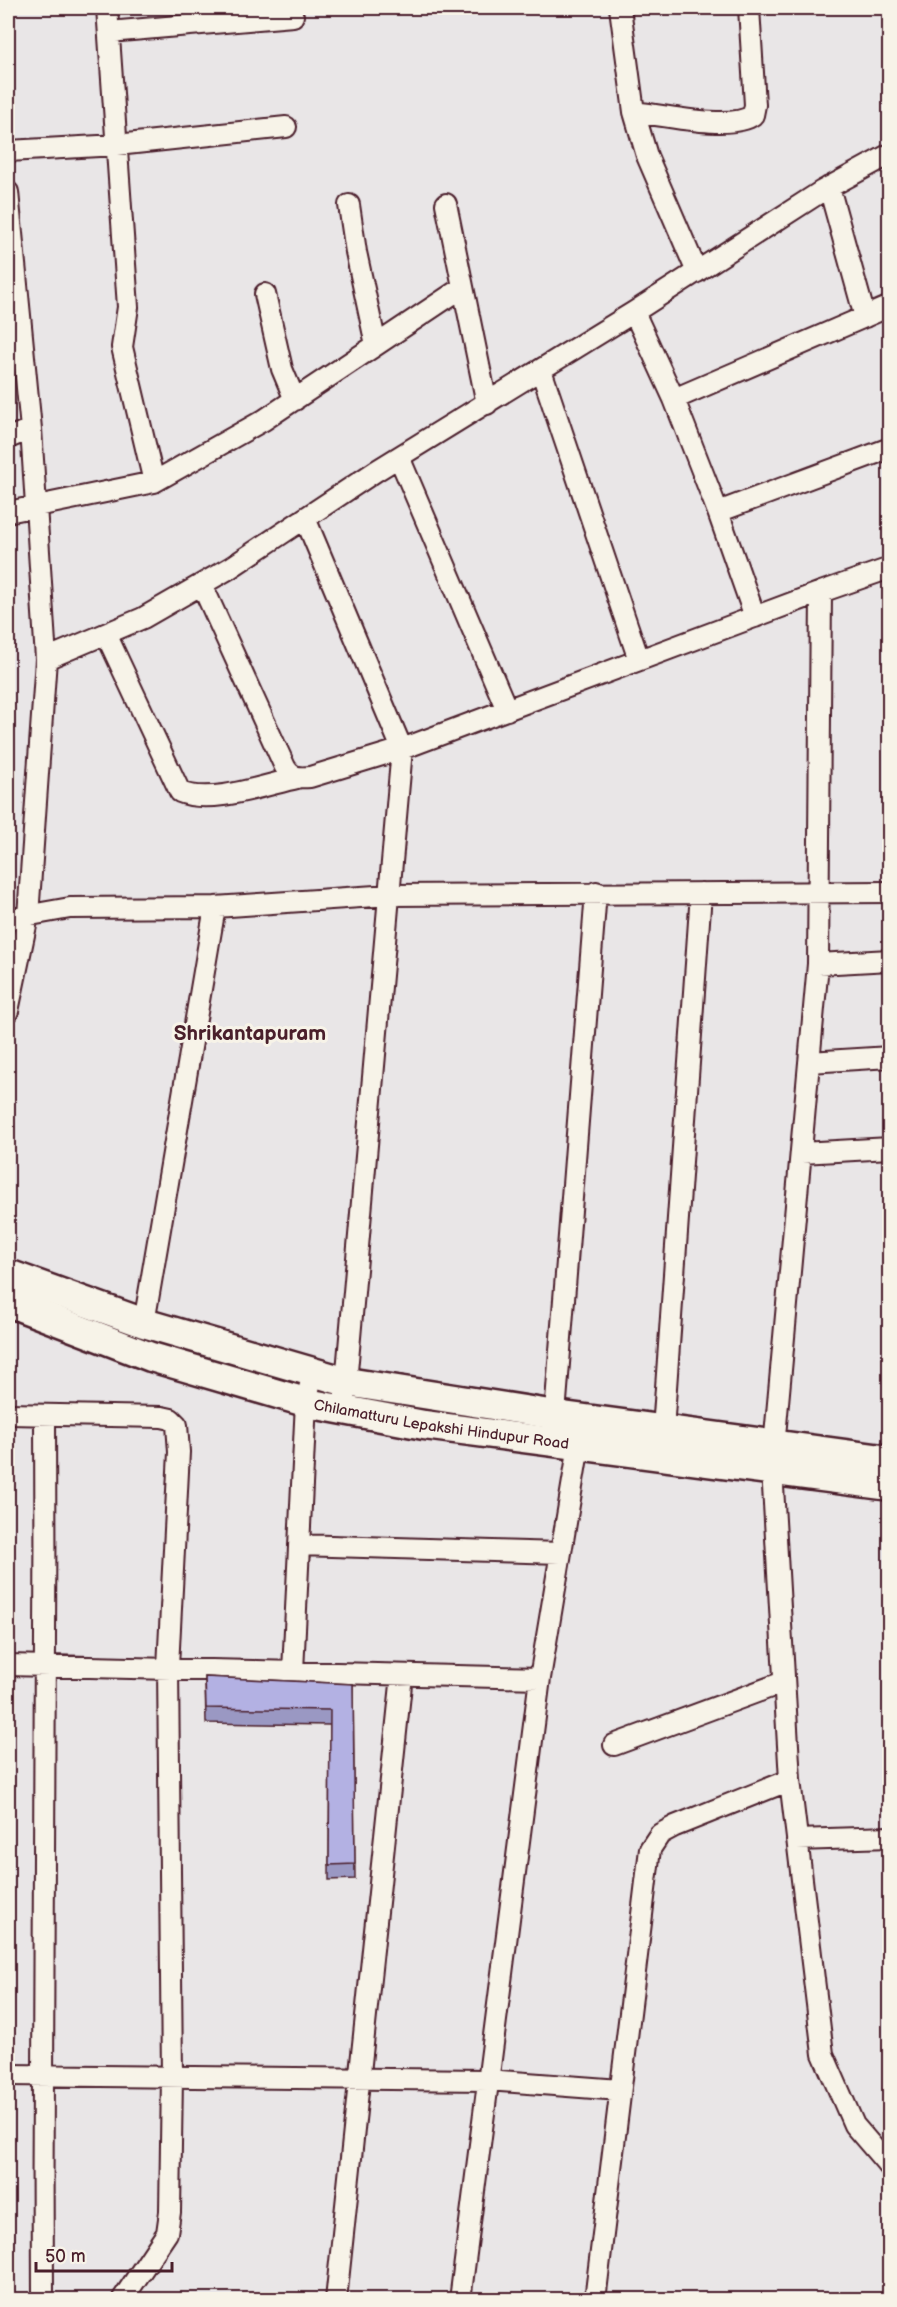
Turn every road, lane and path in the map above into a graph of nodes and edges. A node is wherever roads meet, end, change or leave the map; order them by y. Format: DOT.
graph roads {
  1 [pos="107,8"];
  2 [pos="620,8"];
  3 [pos="749,8"];
  4 [pos="213,15"];
  5 [pos="293,16"];
  6 [pos="109,32"];
  7 [pos="634,112"];
  8 [pos="286,127"];
  9 [pos="117,145"];
  10 [pos="8,151"];
  11 [pos="890,154"];
  12 [pos="829,187"];
  13 [pos="8,192"];
  14 [pos="446,204"];
  15 [pos="349,205"];
  16 [pos="697,272"];
  17 [pos="463,286"];
  18 [pos="265,294"];
  19 [pos="890,306"];
  20 [pos="634,312"];
  21 [pos="865,317"];
  22 [pos="376,345"];
  23 [pos="541,370"];
  24 [pos="674,399"];
  25 [pos="295,400"];
  26 [pos="488,404"];
  27 [pos="31,429"];
  28 [pos="8,438"];
  29 [pos="890,448"];
  30 [pos="399,457"];
  31 [pos="154,482"];
  32 [pos="34,507"];
  33 [pos="8,512"];
  34 [pos="718,512"];
  35 [pos="305,518"];
  36 [pos="890,568"];
  37 [pos="202,585"];
  38 [pos="821,592"];
  39 [pos="755,617"];
  40 [pos="106,634"];
  41 [pos="46,659"];
  42 [pos="639,660"];
  43 [pos="507,710"];
  44 [pos="402,749"];
  45 [pos="297,778"];
  46 [pos="596,892"];
  47 [pos="701,892"];
  48 [pos="890,892"];
  49 [pos="820,894"];
  50 [pos="390,895"];
  51 [pos="215,908"];
  52 [pos="28,916"];
  53 [pos="8,919"];
  54 [pos="890,960"];
  55 [pos="818,964"];
  56 [pos="8,1011"];
  57 [pos="890,1057"];
  58 [pos="809,1062"];
  59 [pos="890,1148"];
  60 [pos="801,1153"];
  61 [pos="8,1274"];
  62 [pos="8,1302"];
  63 [pos="144,1323"];
  64 [pos="313,1371"];
  65 [pos="346,1382"];
  66 [pos="306,1402"];
  67 [pos="344,1410"];
  68 [pos="8,1414"];
  69 [pos="45,1415"];
  70 [pos="567,1430"];
  71 [pos="663,1430"];
  72 [pos="773,1457"];
  73 [pos="890,1460"];
  74 [pos="890,1486"];
  75 [pos="299,1545"];
  76 [pos="561,1553"];
  77 [pos="8,1665"];
  78 [pos="46,1665"];
  79 [pos="168,1667"];
  80 [pos="293,1671"];
  81 [pos="402,1674"];
  82 [pos="540,1678"];
  83 [pos="784,1682"];
  84 [pos="614,1744"];
  85 [pos="790,1780"];
  86 [pos="890,1837"];
  87 [pos="797,1840"];
  88 [pos="8,2075"];
  89 [pos="42,2075"];
  90 [pos="172,2076"];
  91 [pos="360,2078"];
  92 [pos="487,2080"];
  93 [pos="620,2090"];
  94 [pos="890,2167"];
  95 [pos="43,2300"];
  96 [pos="122,2300"];
  97 [pos="336,2300"];
  98 [pos="460,2300"];
  99 [pos="595,2300"];
  1 -- 6 [label="street"];
  2 -- 7 [label="street"];
  3 -- 7 [label="street"];
  4 -- 5 [label="street"];
  4 -- 6 [label="street"];
  6 -- 9 [label="street"];
  7 -- 16 [label="street"];
  8 -- 9 [label="street"];
  9 -- 10 [label="street"];
  9 -- 31 [label="street"];
  11 -- 12 [label="street"];
  12 -- 16 [label="street"];
  12 -- 21 [label="street"];
  13 -- 27 [label="street"];
  14 -- 17 [label="street"];
  15 -- 22 [label="street"];
  16 -- 20 [label="street"];
  17 -- 22 [label="street"];
  17 -- 26 [label="street"];
  18 -- 25 [label="street"];
  19 -- 21 [label="street"];
  20 -- 23 [label="street"];
  20 -- 24 [label="street"];
  21 -- 24 [label="street"];
  22 -- 25 [label="street"];
  23 -- 26 [label="street"];
  23 -- 42 [label="street"];
  24 -- 34 [label="street"];
  25 -- 31 [label="street"];
  26 -- 30 [label="street"];
  27 -- 28 [label="street"];
  27 -- 32 [label="street"];
  29 -- 34 [label="street"];
  30 -- 35 [label="street"];
  30 -- 43 [label="street"];
  31 -- 32 [label="street"];
  32 -- 33 [label="street"];
  32 -- 41 [label="street"];
  34 -- 39 [label="street"];
  35 -- 37 [label="street"];
  35 -- 44 [label="street"];
  36 -- 38 [label="street"];
  37 -- 40 [label="street"];
  37 -- 45 [label="street"];
  38 -- 39 [label="street"];
  38 -- 49 [label="street"];
  39 -- 42 [label="street"];
  40 -- 41 [label="street"];
  40 -- 45 [label="street"];
  41 -- 52 [label="street"];
  42 -- 43 [label="street"];
  43 -- 44 [label="street"];
  44 -- 45 [label="street"];
  44 -- 50 [label="street"];
  46 -- 47 [label="street"];
  46 -- 50 [label="street"];
  46 -- 70 [label="street"];
  47 -- 49 [label="street"];
  47 -- 71 [label="street"];
  48 -- 49 [label="street"];
  49 -- 55 [label="street"];
  50 -- 51 [label="street"];
  50 -- 65 [label="street"];
  51 -- 52 [label="street"];
  51 -- 63 [label="street"];
  52 -- 53 [label="street"];
  52 -- 56 [label="street"];
  54 -- 55 [label="street"];
  55 -- 58 [label="street"];
  57 -- 58 [label="street"];
  58 -- 60 [label="street"];
  59 -- 60 [label="street"];
  60 -- 72 [label="street"];
  61 -- 63 [label="street, Chilamatturu Lepakshi Hindupur Road"];
  62 -- 66 [label="street, Chilamatturu Lepakshi Hindupur Road"];
  63 -- 64 [label="street, Chilamatturu Lepakshi Hindupur Road"];
  64 -- 65 [label="street, Chilamatturu Lepakshi Hindupur Road"];
  64 -- 66 [label="street"];
  65 -- 67 [label="street"];
  65 -- 70 [label="street, Chilamatturu Lepakshi Hindupur Road"];
  66 -- 67 [label="street, Chilamatturu Lepakshi Hindupur Road"];
  66 -- 75 [label="street"];
  67 -- 70 [label="street, Chilamatturu Lepakshi Hindupur Road"];
  68 -- 69 [label="street"];
  69 -- 78 [label="street"];
  69 -- 79 [label="street"];
  70 -- 71 [label="street, Chilamatturu Lepakshi Hindupur Road"];
  70 -- 72 [label="street, Chilamatturu Lepakshi Hindupur Road"];
  70 -- 76 [label="street"];
  71 -- 72 [label="street, Chilamatturu Lepakshi Hindupur Road"];
  72 -- 73 [label="street, Chilamatturu Lepakshi Hindupur Road"];
  72 -- 74 [label="street, Chilamatturu Lepakshi Hindupur Road"];
  72 -- 83 [label="street"];
  75 -- 76 [label="street"];
  75 -- 80 [label="street"];
  76 -- 82 [label="street"];
  77 -- 78 [label="street"];
  78 -- 79 [label="street"];
  78 -- 89 [label="street"];
  79 -- 80 [label="street"];
  79 -- 90 [label="street"];
  80 -- 81 [label="street"];
  81 -- 82 [label="street"];
  81 -- 91 [label="street"];
  82 -- 92 [label="street"];
  83 -- 84 [label="street"];
  83 -- 85 [label="street"];
  85 -- 87 [label="street"];
  85 -- 93 [label="street"];
  86 -- 87 [label="street"];
  87 -- 94 [label="street"];
  88 -- 89 [label="street"];
  89 -- 90 [label="street"];
  89 -- 95 [label="street"];
  90 -- 91 [label="street"];
  90 -- 96 [label="street"];
  91 -- 92 [label="street"];
  91 -- 97 [label="street"];
  92 -- 93 [label="street"];
  92 -- 98 [label="street"];
  93 -- 99 [label="street"];
}
